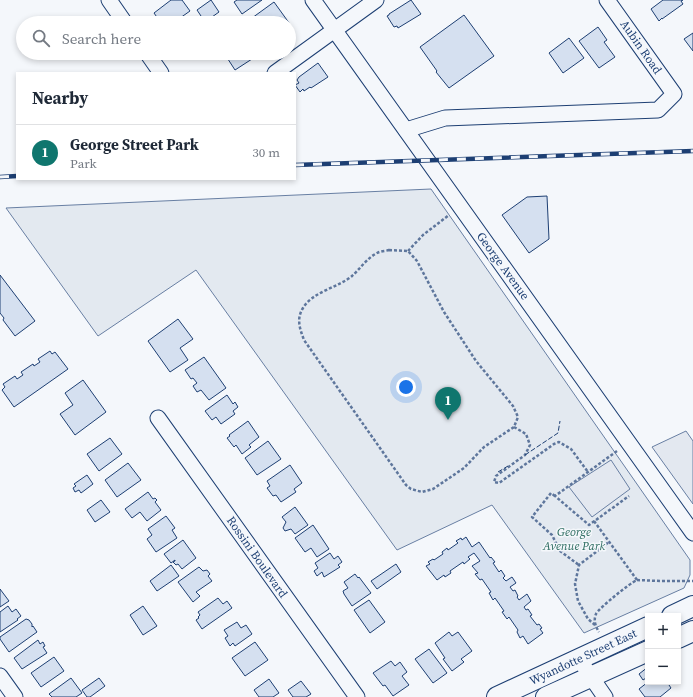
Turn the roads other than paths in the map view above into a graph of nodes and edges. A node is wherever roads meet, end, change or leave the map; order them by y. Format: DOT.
graph roads {
  1 [pos="109,0"];
  2 [pos="313,0"];
  3 [pos="376,0"];
  4 [pos="607,0"];
  5 [pos="120,16"];
  6 [pos="334,30"];
  7 [pos="296,57"];
  8 [pos="152,60"];
  9 [pos="292,60"];
  10 [pos="160,72"];
  11 [pos="275,72"];
  12 [pos="406,130"];
  13 [pos="158,418"];
  14 [pos="693,533"];
  15 [pos="693,606"];
  16 [pos="678,613"];
  17 [pos="645,628"];
  18 [pos="693,631"];
  19 [pos="681,637"];
  20 [pos="645,652"];
  21 [pos="580,658"];
  22 [pos="0,676"];
  23 [pos="590,676"];
  24 [pos="15,697"];
  25 [pos="357,697"];
  26 [pos="497,697"];
  27 [pos="546,697"];
  28 [pos="605,697"];
  1 -- 5 [label="street"];
  2 -- 6 [label="street, George Avenue"];
  3 -- 6 [label="street"];
  4 -- 12 [label="street, Aubin Road"];
  6 -- 7 [label="street"];
  6 -- 12 [label="street, George Avenue"];
  8 -- 10 [label="street"];
  9 -- 11 [label="street"];
  12 -- 14 [label="street, George Avenue"];
  13 -- 25 [label="street, Rossini Boulevard"];
  15 -- 16 [label="main road"];
  17 -- 21 [label="main road, Wyandotte Street East"];
  18 -- 19 [label="main road"];
  20 -- 23 [label="main road, Wyandotte Street East"];
  21 -- 23 [label="street"];
  21 -- 26 [label="main road, Wyandotte Street East"];
  22 -- 24 [label="street"];
  23 -- 27 [label="main road, Wyandotte Street East"];
  23 -- 28 [label="street"];
}
